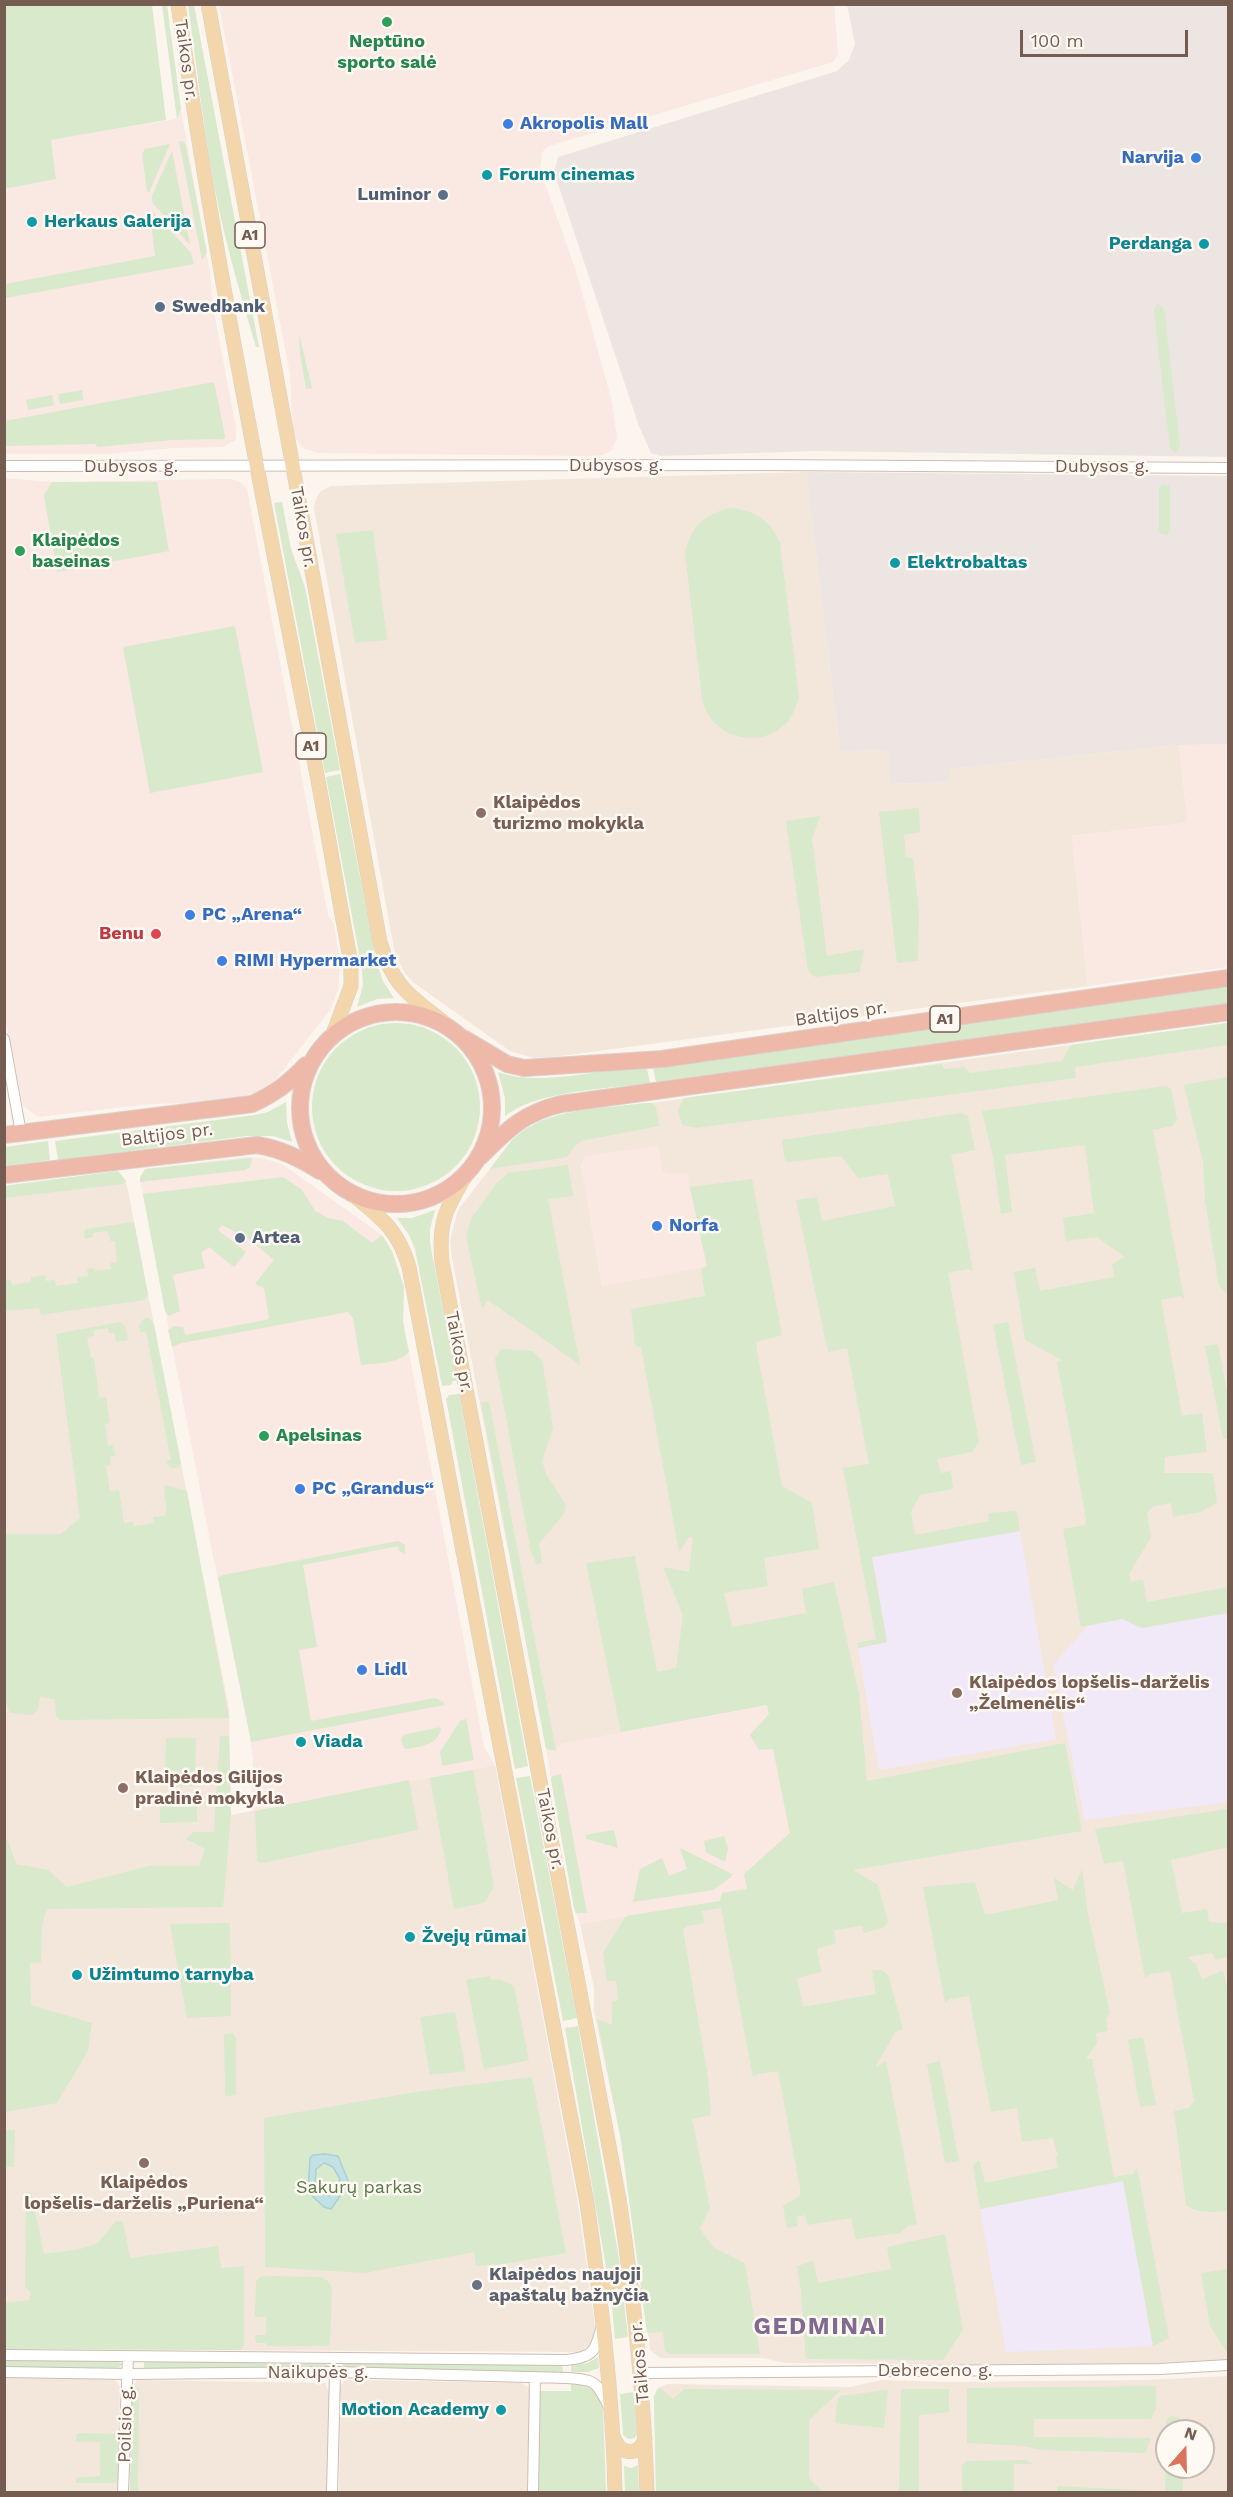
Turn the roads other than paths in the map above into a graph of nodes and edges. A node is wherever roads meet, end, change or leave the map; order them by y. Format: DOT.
graph roads {
  1 [pos="178,4"];
  2 [pos="208,4"];
  3 [pos="291,465"];
  4 [pos="4,466"];
  5 [pos="257,466"];
  6 [pos="1228,468"];
  7 [pos="1228,978"];
  8 [pos="1228,1012"];
  9 [pos="447,1025"];
  10 [pos="333,1034"];
  11 [pos="4,1039"];
  12 [pos="465,1039"];
  13 [pos="314,1056"];
  14 [pos="13,1134"];
  15 [pos="480,1157"];
  16 [pos="4,1175"];
  17 [pos="466,1175"];
  18 [pos="328,1176"];
  19 [pos="352,1194"];
  20 [pos="634,2292"];
  21 [pos="600,2294"];
  22 [pos="604,2317"];
  23 [pos="4,2355"];
  24 [pos="128,2356"];
  25 [pos="1228,2365"];
  26 [pos="4,2372"];
  27 [pos="335,2372"];
  28 [pos="642,2373"];
  29 [pos="128,2374"];
  30 [pos="535,2377"];
  31 [pos="612,2413"];
  32 [pos="645,2437"];
  33 [pos="614,2438"];
  34 [pos="123,2493"];
  35 [pos="332,2493"];
  36 [pos="533,2493"];
  37 [pos="615,2493"];
  38 [pos="647,2493"];
  1 -- 5 [label="main road, Taikos pr. / A1"];
  2 -- 3 [label="main road, Taikos pr. / A1"];
  3 -- 5 [label="street, Dubysos g."];
  3 -- 6 [label="street, Dubysos g."];
  3 -- 9 [label="main road, Taikos pr. / A1"];
  4 -- 5 [label="street, Dubysos g."];
  5 -- 10 [label="main road, Taikos pr. / A1"];
  7 -- 12 [label="highway, Baltijos pr. / A1"];
  8 -- 15 [label="highway, A1"];
  9 -- 10 [label="highway, A1"];
  9 -- 12 [label="highway, A1"];
  10 -- 13 [label="highway, A1"];
  11 -- 14 [label="street"];
  12 -- 15 [label="highway, A1"];
  13 -- 14 [label="highway, Baltijos pr."];
  13 -- 18 [label="highway, A1"];
  15 -- 17 [label="highway, A1"];
  16 -- 18 [label="highway, Baltijos pr."];
  17 -- 19 [label="highway, A1"];
  17 -- 20 [label="main road, Taikos pr."];
  18 -- 19 [label="highway, A1"];
  19 -- 21 [label="main road, Taikos pr."];
  20 -- 21 [label="main road"];
  20 -- 28 [label="main road, Taikos pr."];
  21 -- 22 [label="main road, Taikos pr."];
  22 -- 24 [label="street, Naikupės g."];
  22 -- 31 [label="main road, Taikos pr."];
  23 -- 24 [label="street, Naikupės g."];
  24 -- 29 [label="street, Poilsio g."];
  25 -- 28 [label="street, Debreceno g."];
  26 -- 29 [label="street, Naikupės g."];
  27 -- 29 [label="street, Naikupės g."];
  27 -- 30 [label="street, Naikupės g."];
  27 -- 35 [label="street"];
  28 -- 32 [label="main road, Taikos pr."];
  29 -- 34 [label="street, Poilsio g."];
  30 -- 31 [label="street, Naikupės g."];
  30 -- 36 [label="street"];
  31 -- 33 [label="main road, Taikos pr."];
  32 -- 33 [label="main road"];
  32 -- 38 [label="main road, Taikos pr."];
  33 -- 37 [label="main road, Taikos pr."];
}
